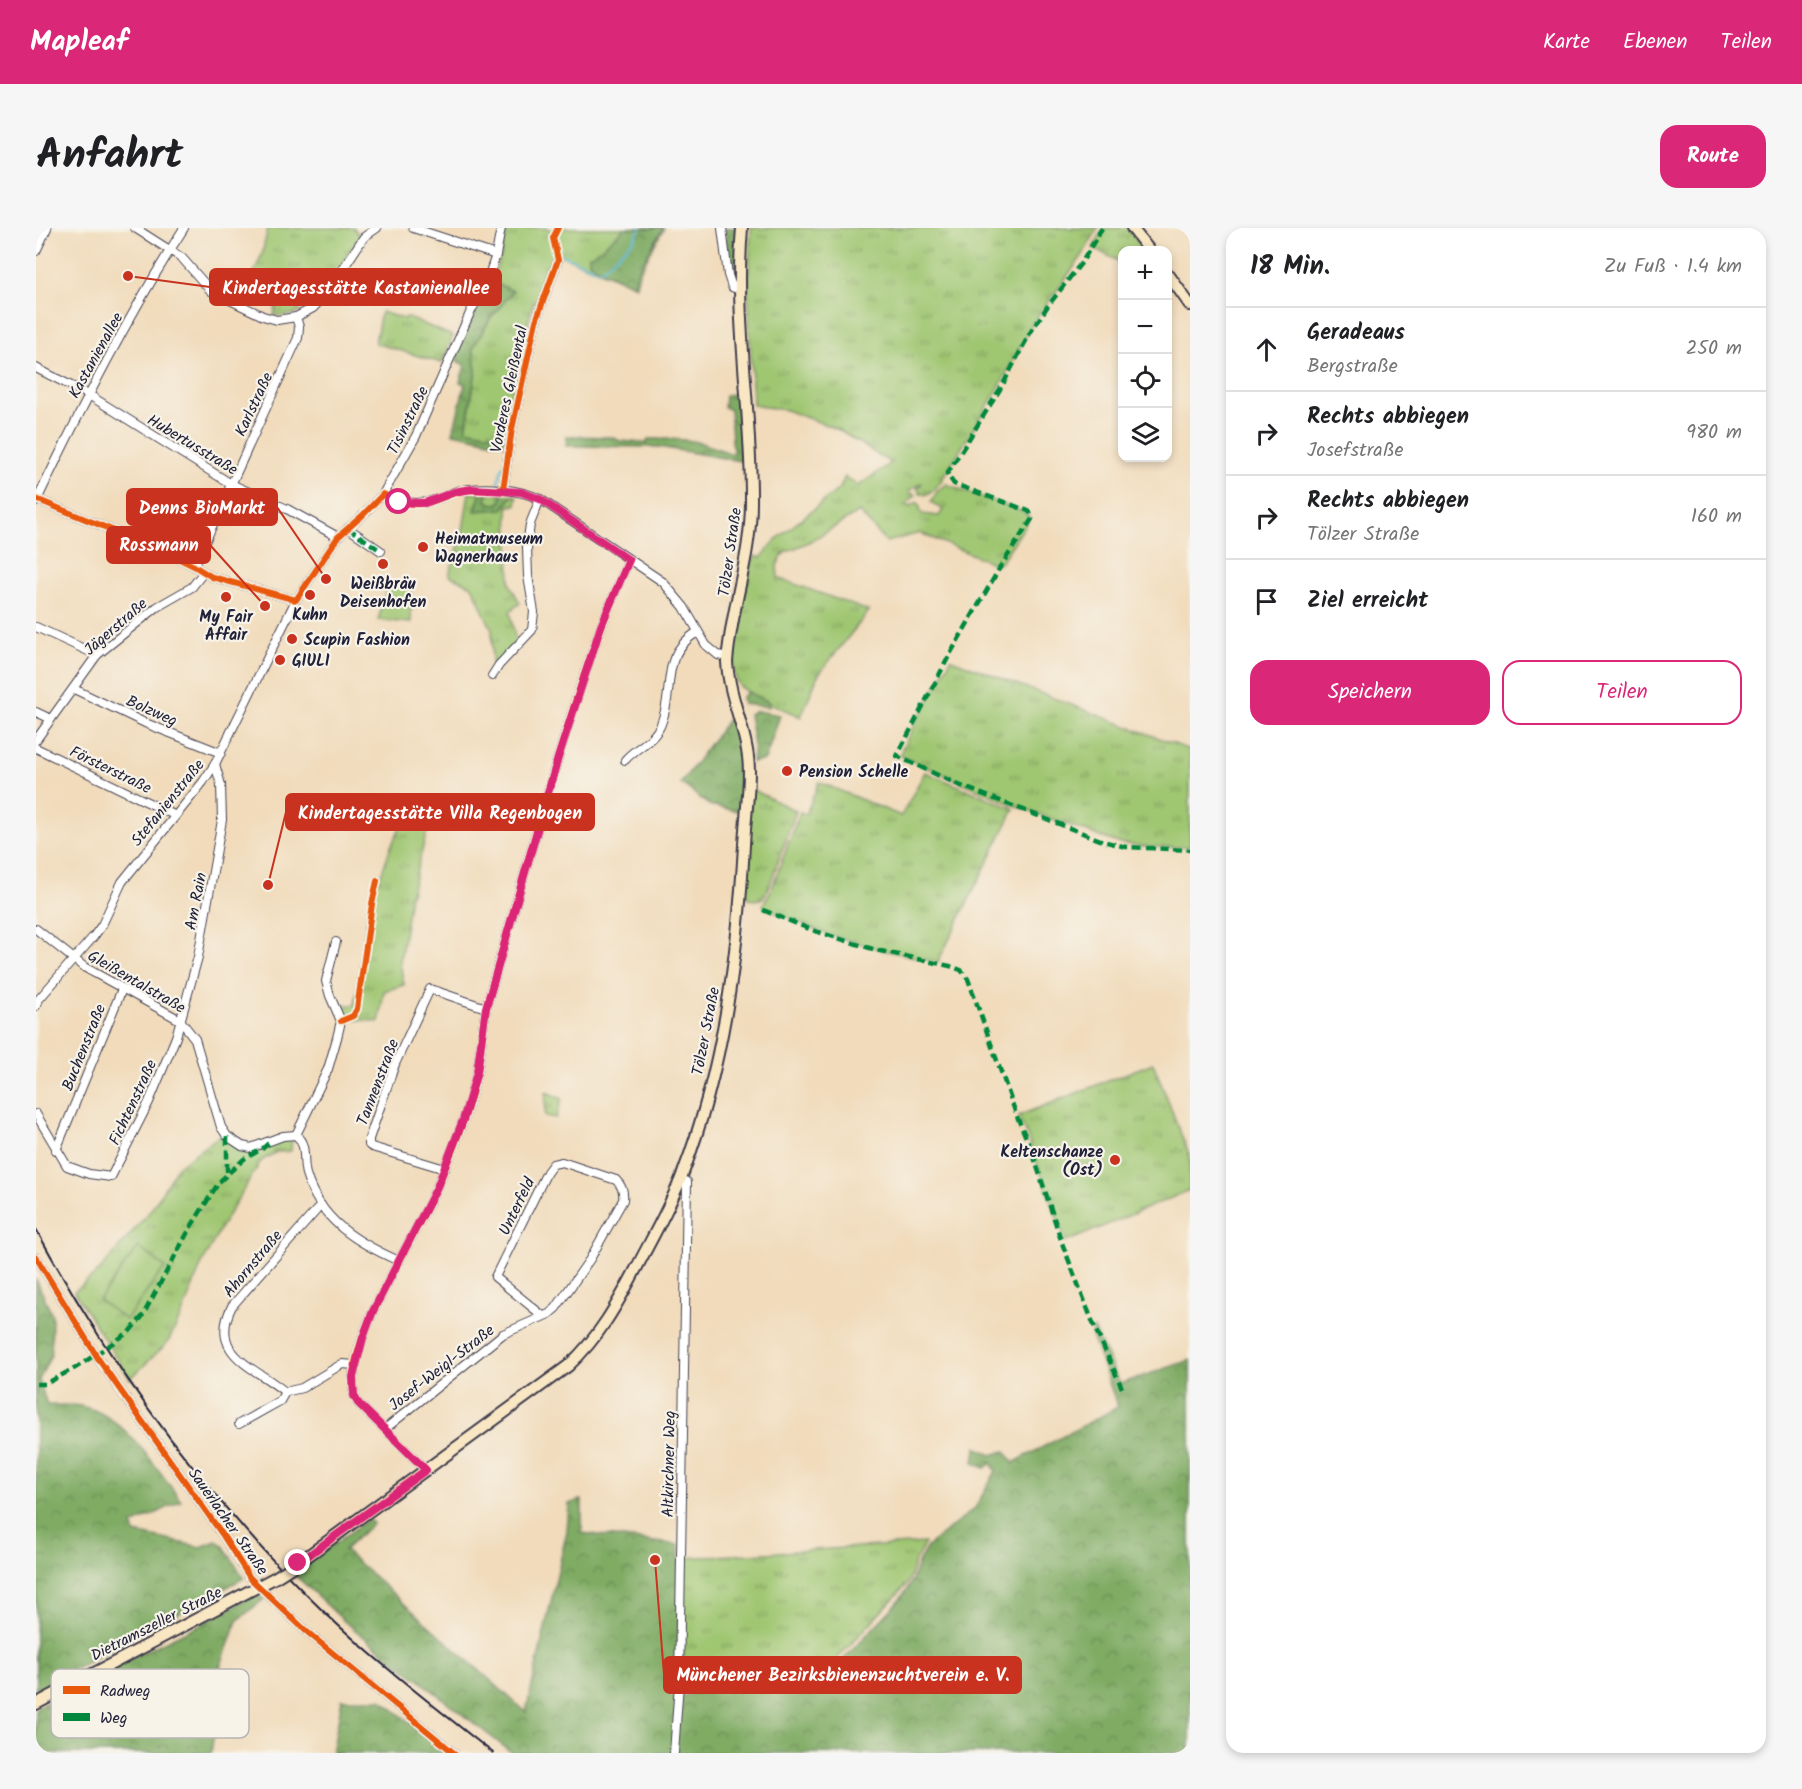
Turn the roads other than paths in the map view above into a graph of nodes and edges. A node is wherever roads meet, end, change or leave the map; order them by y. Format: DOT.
graph roads {
  1 [pos="47,228"];
  2 [pos="135,228"];
  3 [pos="184,228"];
  4 [pos="377,228"];
  5 [pos="413,228"];
  6 [pos="501,228"];
  7 [pos="722,228"];
  8 [pos="742,228"];
  9 [pos="1132,228"];
  10 [pos="1146,246"];
  11 [pos="170,250"];
  12 [pos="36,251"];
  13 [pos="496,255"];
  14 [pos="558,260"];
  15 [pos="1172,281"];
  16 [pos="740,290"];
  17 [pos="1190,305"];
  18 [pos="296,317"];
  19 [pos="36,368"];
  20 [pos="89,395"];
  21 [pos="231,484"];
  22 [pos="503,490"];
  23 [pos="383,494"];
  24 [pos="540,499"];
  25 [pos="36,500"];
  26 [pos="348,528"];
  27 [pos="338,537"];
  28 [pos="381,551"];
  29 [pos="629,560"];
  30 [pos="194,566"];
  31 [pos="203,573"];
  32 [pos="296,600"];
  33 [pos="36,627"];
  34 [pos="697,632"];
  35 [pos="97,655"];
  36 [pos="727,657"];
  37 [pos="492,676"];
  38 [pos="74,689"];
  39 [pos="36,712"];
  40 [pos="51,719"];
  41 [pos="36,740"];
  42 [pos="36,748"];
  43 [pos="221,753"];
  44 [pos="625,760"];
  45 [pos="215,764"];
  46 [pos="203,782"];
  47 [pos="221,785"];
  48 [pos="174,815"];
  49 [pos="36,929"];
  50 [pos="336,942"];
  51 [pos="74,960"];
  52 [pos="122,989"];
  53 [pos="36,1006"];
  54 [pos="486,1008"];
  55 [pos="180,1020"];
  56 [pos="176,1037"];
  57 [pos="195,1039"];
  58 [pos="36,1114"];
  59 [pos="296,1135"];
  60 [pos="56,1150"];
  61 [pos="445,1169"];
  62 [pos="681,1178"];
  63 [pos="624,1192"];
  64 [pos="321,1204"];
  65 [pos="36,1257"];
  66 [pos="399,1261"];
  67 [pos="543,1317"];
  68 [pos="356,1365"];
  69 [pos="285,1392"];
  70 [pos="239,1424"];
  71 [pos="385,1429"];
  72 [pos="426,1470"];
  73 [pos="258,1587"];
  74 [pos="99,1669"];
  75 [pos="51,1695"];
  76 [pos="36,1704"];
  77 [pos="454,1753"];
  78 [pos="674,1753"];
  1 -- 12 [label="street"];
  2 -- 11 [label="street"];
  3 -- 11 [label="street, Kastanienallee"];
  4 -- 18 [label="street"];
  5 -- 13 [label="street"];
  6 -- 13 [label="street, Tisinstraße"];
  7 -- 16 [label="street, Tölzer Straße"];
  8 -- 16 [label="main road, Tölzer Straße"];
  9 -- 10 [label="main road"];
  11 -- 18 [label="street"];
  11 -- 20 [label="street, Kastanienallee"];
  13 -- 23 [label="street, Tisinstraße"];
  14 -- 22 [label="street, Vorderes Gleißental"];
  15 -- 17 [label="main road"];
  16 -- 36 [label="main road, Tölzer Straße"];
  18 -- 21 [label="street, Karlstraße"];
  19 -- 20 [label="street, Hubertusstraße"];
  20 -- 21 [label="street, Hubertusstraße"];
  20 -- 25 [label="street, Kastanienallee"];
  21 -- 27 [label="street, Hubertusstraße"];
  21 -- 30 [label="street, Karlstraße"];
  22 -- 23 [label="street"];
  22 -- 24 [label="street"];
  23 -- 26 [label="street, Tisinstraße"];
  24 -- 29 [label="street"];
  24 -- 37 [label="street"];
  25 -- 30 [label="street"];
  26 -- 27 [label="street, Tisinstraße"];
  26 -- 28 [label="street"];
  27 -- 32 [label="street, Tisinstraße"];
  29 -- 34 [label="street"];
  29 -- 54 [label="street"];
  30 -- 31 [label="street"];
  31 -- 32 [label="street"];
  31 -- 35 [label="street, Jägerstraße"];
  32 -- 43 [label="street, Stefanienstraße"];
  33 -- 35 [label="street"];
  34 -- 36 [label="street"];
  34 -- 44 [label="street"];
  35 -- 38 [label="street, Jägerstraße"];
  36 -- 62 [label="main road, Tölzer Straße"];
  38 -- 40 [label="street, Jägerstraße"];
  38 -- 43 [label="street, Bolzweg"];
  39 -- 40 [label="street"];
  40 -- 41 [label="street, Jägerstraße"];
  42 -- 48 [label="street, Försterstraße"];
  43 -- 45 [label="street, Stefanienstraße"];
  45 -- 46 [label="street, Stefanienstraße"];
  45 -- 47 [label="street, Am Rain"];
  46 -- 47 [label="street"];
  46 -- 48 [label="street, Stefanienstraße"];
  47 -- 55 [label="street, Am Rain"];
  48 -- 51 [label="street, Stefanienstraße"];
  49 -- 51 [label="street, Gleißentalstraße"];
  50 -- 59 [label="street"];
  51 -- 52 [label="street, Gleißentalstraße"];
  51 -- 53 [label="street, Stefanienstraße"];
  52 -- 55 [label="street, Gleißentalstraße"];
  52 -- 60 [label="street, Buchenstraße"];
  54 -- 61 [label="street"];
  54 -- 61 [label="street, Tannenstraße"];
  55 -- 56 [label="street, Fichtenstraße"];
  55 -- 57 [label="street, Gleißentalstraße"];
  56 -- 57 [label="street"];
  56 -- 60 [label="street, Fichtenstraße"];
  57 -- 59 [label="street, Gleißentalstraße"];
  58 -- 60 [label="street"];
  59 -- 64 [label="street"];
  61 -- 66 [label="street"];
  62 -- 72 [label="main road, Tölzer Straße"];
  62 -- 78 [label="street, Altkirchner Weg"];
  63 -- 67 [label="street, Josef-Weigl-Straße"];
  63 -- 67 [label="street, Unterfeld"];
  64 -- 66 [label="street"];
  64 -- 69 [label="street, Ahornstraße"];
  65 -- 73 [label="street, Sauerlacher Straße"];
  66 -- 68 [label="street"];
  67 -- 71 [label="street, Josef-Weigl-Straße"];
  68 -- 69 [label="street"];
  68 -- 71 [label="street"];
  69 -- 70 [label="street"];
  71 -- 72 [label="street"];
  72 -- 73 [label="main road, Tölzer Straße, bridge"];
  73 -- 74 [label="main road, Dietramszeller Straße"];
  73 -- 77 [label="street, Sauerlacher Straße"];
  75 -- 76 [label="main road, Dietramszeller Straße"];
}
